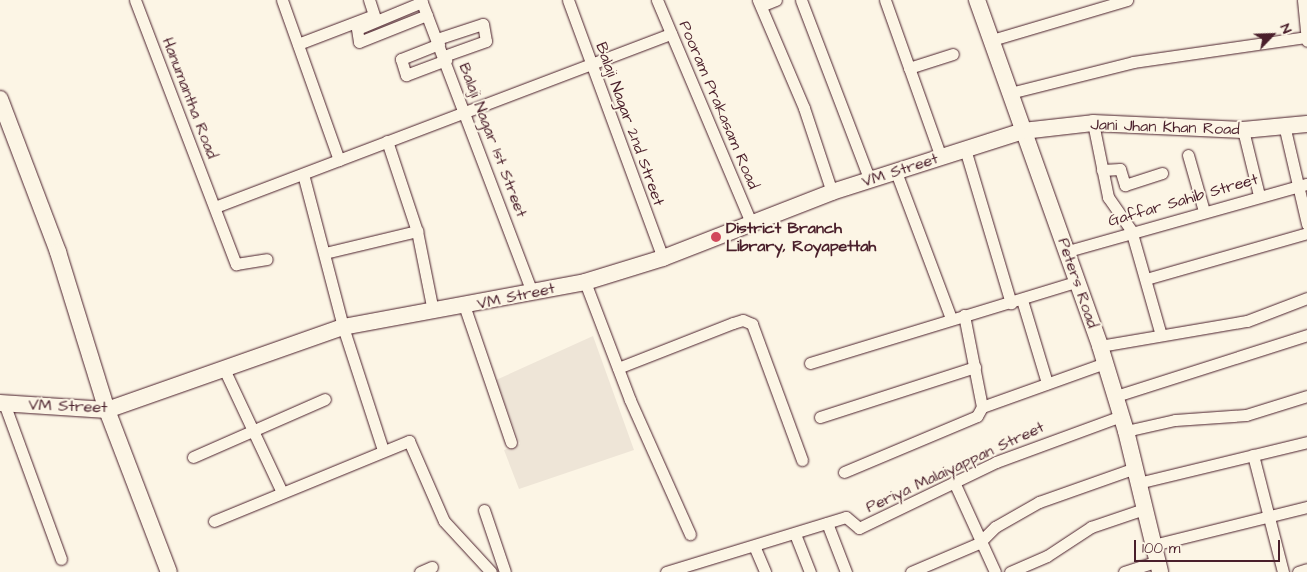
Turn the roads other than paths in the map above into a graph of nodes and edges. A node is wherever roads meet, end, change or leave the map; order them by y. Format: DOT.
graph roads {
  1 [pos="135,0"];
  2 [pos="282,0"];
  3 [pos="369,0"];
  4 [pos="568,0"];
  5 [pos="657,0"];
  6 [pos="776,0"];
  7 [pos="801,0"];
  8 [pos="885,0"];
  9 [pos="977,0"];
  10 [pos="1127,0"];
  11 [pos="1303,0"];
  12 [pos="421,1"];
  13 [pos="759,3"];
  14 [pos="427,15"];
  15 [pos="478,17"];
  16 [pos="670,34"];
  17 [pos="1307,37"];
  18 [pos="437,39"];
  19 [pos="992,40"];
  20 [pos="1307,41"];
  21 [pos="298,44"];
  22 [pos="953,54"];
  23 [pos="446,61"];
  24 [pos="590,64"];
  25 [pos="909,68"];
  26 [pos="409,81"];
  27 [pos="1010,93"];
  28 [pos="0,99"];
  29 [pos="467,111"];
  30 [pos="1093,123"];
  31 [pos="1307,124"];
  32 [pos="1284,125"];
  33 [pos="1243,130"];
  34 [pos="1023,131"];
  35 [pos="387,141"];
  36 [pos="965,149"];
  37 [pos="1188,155"];
  38 [pos="941,158"];
  39 [pos="339,160"];
  40 [pos="1102,170"];
  41 [pos="896,172"];
  42 [pos="1162,173"];
  43 [pos="302,174"];
  44 [pos="870,180"];
  45 [pos="1301,185"];
  46 [pos="832,192"];
  47 [pos="1259,195"];
  48 [pos="215,207"];
  49 [pos="1204,211"];
  50 [pos="752,222"];
  51 [pos="1307,224"];
  52 [pos="1131,230"];
  53 [pos="417,231"];
  54 [pos="1307,233"];
  55 [pos="1068,251"];
  56 [pos="325,253"];
  57 [pos="663,258"];
  58 [pos="267,259"];
  59 [pos="1146,279"];
  60 [pos="1078,281"];
  61 [pos="585,282"];
  62 [pos="532,292"];
  63 [pos="1307,298"];
  64 [pos="1017,301"];
  65 [pos="465,308"];
  66 [pos="433,311"];
  67 [pos="964,315"];
  68 [pos="951,318"];
  69 [pos="343,327"];
  70 [pos="1161,335"];
  71 [pos="1307,335"];
  72 [pos="1100,346"];
  73 [pos="810,363"];
  74 [pos="1105,363"];
  75 [pos="975,367"];
  76 [pos="618,368"];
  77 [pos="224,369"];
  78 [pos="1047,383"];
  79 [pos="1116,396"];
  80 [pos="1307,396"];
  81 [pos="325,399"];
  82 [pos="2,403"];
  83 [pos="982,407"];
  84 [pos="107,410"];
  85 [pos="820,417"];
  86 [pos="1124,424"];
  87 [pos="252,432"];
  88 [pos="510,442"];
  89 [pos="1307,442"];
  90 [pos="384,450"];
  91 [pos="1252,455"];
  92 [pos="193,457"];
  93 [pos="802,460"];
  94 [pos="844,472"];
  95 [pos="1137,476"];
  96 [pos="954,482"];
  97 [pos="282,492"];
  98 [pos="1307,507"];
  99 [pos="1144,509"];
  100 [pos="484,510"];
  101 [pos="1267,517"];
  102 [pos="214,521"];
  103 [pos="828,523"];
  104 [pos="690,534"];
  105 [pos="795,534"];
  106 [pos="979,543"];
  107 [pos="1153,545"];
  108 [pos="755,548"];
  109 [pos="61,559"];
  110 [pos="432,567"];
  111 [pos="1158,567"];
  112 [pos="1307,569"];
  113 [pos="169,572"];
  114 [pos="420,572"];
  115 [pos="491,572"];
  116 [pos="506,572"];
  117 [pos="666,572"];
  118 [pos="765,572"];
  119 [pos="810,572"];
  120 [pos="846,572"];
  121 [pos="911,572"];
  122 [pos="996,572"];
  123 [pos="1010,572"];
  124 [pos="1124,572"];
  125 [pos="1283,572"];
  126 [pos="1298,572"];
  1 -- 48 [label="street, Hanumantha Road"];
  2 -- 21 [label="street"];
  3 -- 21 [label="street"];
  4 -- 24 [label="street, Balaji Nagar 2nd Street"];
  5 -- 16 [label="street, Pooram Prakasam Road"];
  6 -- 13 [label="street"];
  7 -- 44 [label="street"];
  8 -- 25 [label="street"];
  9 -- 19 [label="street, Peters Road"];
  10 -- 19 [label="street"];
  11 -- 17 [label="street"];
  12 -- 14 [label="street, Balaji Nagar 1st Street"];
  12 -- 14 [label="street"];
  13 -- 46 [label="street"];
  14 -- 18 [label="street, Balaji Nagar 1st Street"];
  15 -- 18 [label="street"];
  16 -- 24 [label="street"];
  16 -- 50 [label="street, Pooram Prakasam Road"];
  17 -- 20 [label="street"];
  17 -- 27 [label="street"];
  18 -- 23 [label="street, Balaji Nagar 1st Street"];
  18 -- 23 [label="street"];
  18 -- 23 [label="street"];
  19 -- 27 [label="street, Peters Road"];
  21 -- 39 [label="street"];
  22 -- 25 [label="street"];
  23 -- 26 [label="street"];
  23 -- 29 [label="street, Balaji Nagar 1st Street"];
  24 -- 29 [label="street"];
  24 -- 57 [label="street, Balaji Nagar 2nd Street"];
  25 -- 38 [label="street"];
  27 -- 34 [label="street, Peters Road"];
  28 -- 84 [label="street"];
  29 -- 35 [label="street"];
  29 -- 62 [label="street, Balaji Nagar 1st Street"];
  30 -- 33 [label="street, Jani Jhan Khan Road"];
  30 -- 34 [label="street, Jani Jhan Khan Road"];
  30 -- 40 [label="street"];
  31 -- 32 [label="street, Jani Jhan Khan Road"];
  32 -- 33 [label="street, Jani Jhan Khan Road"];
  32 -- 45 [label="street"];
  33 -- 47 [label="street"];
  34 -- 36 [label="street, VM Street"];
  34 -- 55 [label="street, Peters Road"];
  35 -- 39 [label="street"];
  35 -- 53 [label="street"];
  36 -- 38 [label="street, VM Street"];
  36 -- 64 [label="street"];
  37 -- 49 [label="street"];
  38 -- 41 [label="street, VM Street"];
  39 -- 43 [label="street"];
  40 -- 42 [label="street"];
  40 -- 52 [label="street"];
  41 -- 44 [label="street, VM Street"];
  41 -- 68 [label="street"];
  43 -- 48 [label="street"];
  43 -- 56 [label="street"];
  44 -- 46 [label="street, VM Street"];
  45 -- 47 [label="street, Gaffar Sahib Street"];
  45 -- 51 [label="street"];
  46 -- 50 [label="street, VM Street"];
  47 -- 49 [label="street, Gaffar Sahib Street"];
  48 -- 58 [label="street, Hanumantha Road"];
  49 -- 52 [label="street, Gaffar Sahib Street"];
  50 -- 57 [label="street, VM Street"];
  52 -- 55 [label="street, Gaffar Sahib Street"];
  52 -- 59 [label="street"];
  53 -- 56 [label="street"];
  53 -- 66 [label="street"];
  54 -- 59 [label="street"];
  55 -- 60 [label="street, Peters Road"];
  56 -- 69 [label="street"];
  57 -- 61 [label="street, VM Street"];
  59 -- 70 [label="street"];
  60 -- 64 [label="street"];
  60 -- 72 [label="street, Peters Road"];
  61 -- 62 [label="street, VM Street"];
  61 -- 76 [label="street"];
  62 -- 65 [label="street, VM Street"];
  63 -- 70 [label="street"];
  64 -- 67 [label="street"];
  64 -- 78 [label="street"];
  65 -- 66 [label="street, VM Street"];
  65 -- 88 [label="street"];
  66 -- 69 [label="street, VM Street"];
  67 -- 68 [label="street"];
  67 -- 75 [label="street"];
  68 -- 73 [label="street"];
  69 -- 77 [label="street, VM Street"];
  69 -- 90 [label="street"];
  70 -- 72 [label="street"];
  71 -- 79 [label="street"];
  72 -- 74 [label="street, Peters Road"];
  74 -- 78 [label="street"];
  74 -- 79 [label="street, Peters Road"];
  75 -- 83 [label="street"];
  75 -- 85 [label="street"];
  76 -- 93 [label="street"];
  76 -- 104 [label="street"];
  77 -- 84 [label="street, VM Street"];
  77 -- 87 [label="street"];
  78 -- 83 [label="street"];
  79 -- 86 [label="street, Peters Road"];
  80 -- 86 [label="street, Periya Malaiyappan Street"];
  81 -- 87 [label="street"];
  82 -- 84 [label="street, VM Street"];
  82 -- 109 [label="street"];
  83 -- 94 [label="street"];
  84 -- 113 [label="street"];
  86 -- 95 [label="street, Peters Road"];
  86 -- 96 [label="street, Periya Malaiyappan Street"];
  87 -- 92 [label="street"];
  87 -- 97 [label="street"];
  89 -- 91 [label="street"];
  90 -- 97 [label="street"];
  90 -- 115 [label="street"];
  91 -- 95 [label="street"];
  91 -- 101 [label="street"];
  95 -- 99 [label="street, Peters Road"];
  95 -- 106 [label="street"];
  96 -- 103 [label="street, Periya Malaiyappan Street"];
  96 -- 106 [label="street"];
  97 -- 102 [label="street"];
  98 -- 101 [label="street"];
  99 -- 107 [label="street, Peters Road"];
  99 -- 123 [label="street"];
  100 -- 116 [label="street"];
  101 -- 107 [label="street"];
  101 -- 125 [label="street"];
  103 -- 105 [label="street"];
  103 -- 120 [label="street"];
  105 -- 108 [label="street"];
  105 -- 119 [label="street"];
  106 -- 121 [label="street"];
  106 -- 122 [label="street"];
  107 -- 111 [label="street, Peters Road"];
  108 -- 117 [label="street"];
  108 -- 118 [label="street"];
  110 -- 114 [label="street"];
  111 -- 124 [label="street"];
  112 -- 126 [label="street"];
}
